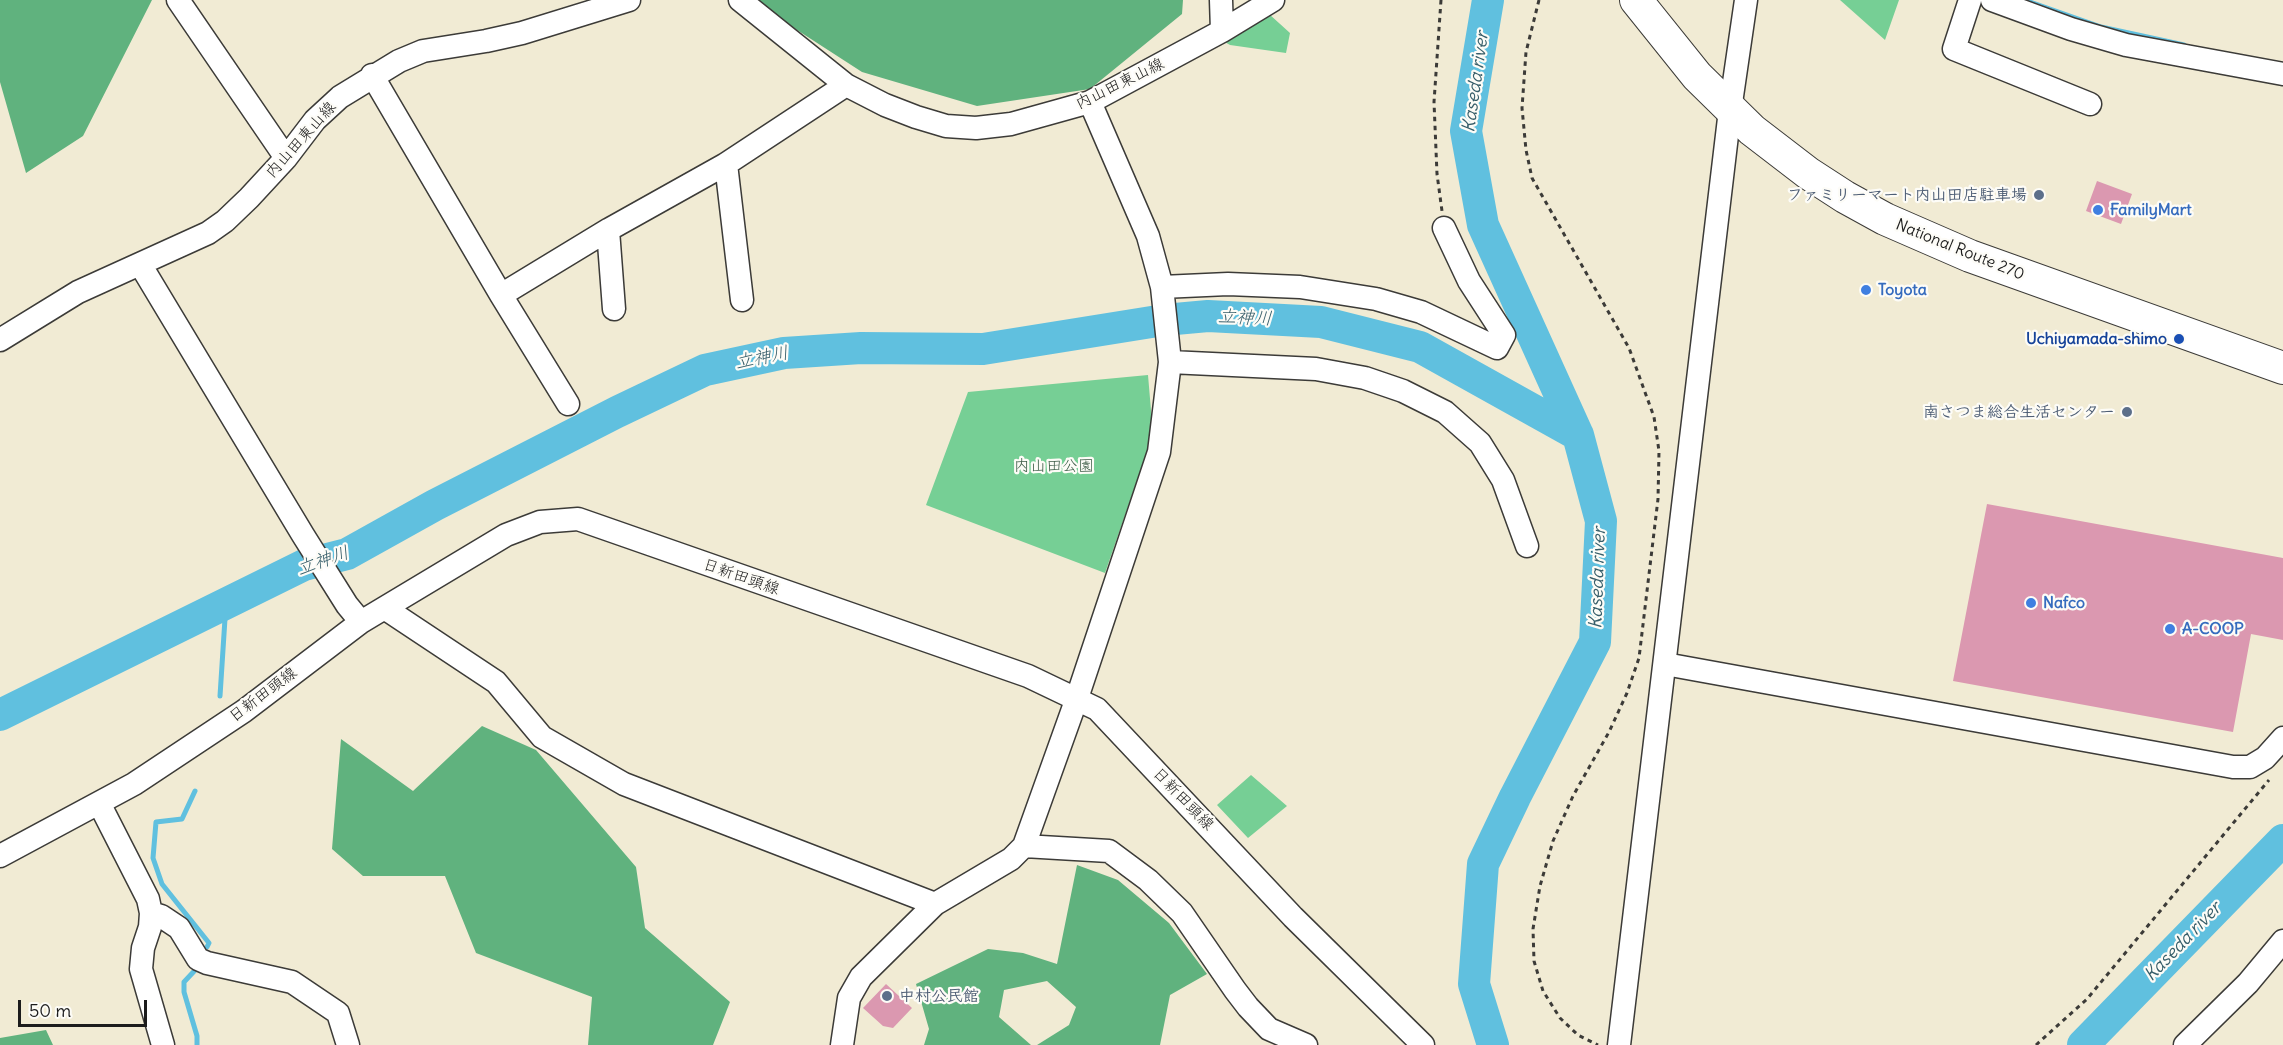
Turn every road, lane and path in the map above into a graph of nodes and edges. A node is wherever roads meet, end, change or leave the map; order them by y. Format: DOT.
graph roads {
  1 [pos="178,0"];
  2 [pos="628,0"];
  3 [pos="740,0"];
  4 [pos="1221,0"];
  5 [pos="1273,0"];
  6 [pos="1441,0"];
  7 [pos="1539,0"];
  8 [pos="1636,0"];
  9 [pos="1746,0"];
  10 [pos="1970,0"];
  11 [pos="1992,0"];
  12 [pos="1222,31"];
  13 [pos="2283,74"];
  14 [pos="372,75"];
  15 [pos="846,85"];
  16 [pos="1090,102"];
  17 [pos="2090,104"];
  18 [pos="1730,110"];
  19 [pos="286,158"];
  20 [pos="726,164"];
  21 [pos="1444,228"];
  22 [pos="608,230"];
  23 [pos="140,264"];
  24 [pos="1163,291"];
  25 [pos="501,295"];
  26 [pos="742,300"];
  27 [pos="614,309"];
  28 [pos="0,340"];
  29 [pos="1169,354"];
  30 [pos="2283,368"];
  31 [pos="568,404"];
  32 [pos="1527,546"];
  33 [pos="386,609"];
  34 [pos="354,613"];
  35 [pos="1665,664"];
  36 [pos="1077,698"];
  37 [pos="2283,738"];
  38 [pos="2265,758"];
  39 [pos="99,803"];
  40 [pos="1024,846"];
  41 [pos="0,856"];
  42 [pos="935,904"];
  43 [pos="151,913"];
  44 [pos="2283,941"];
  45 [pos="162,1045"];
  46 [pos="348,1045"];
  47 [pos="842,1045"];
  48 [pos="1306,1045"];
  49 [pos="1423,1045"];
  50 [pos="1598,1045"];
  51 [pos="1619,1045"];
  52 [pos="2036,1045"];
  53 [pos="2185,1045"];
  1 -- 19 [label="street"];
  2 -- 14 [label="street, 内山田東山線"];
  3 -- 15 [label="street, 内山田東山線"];
  4 -- 12 [label="street"];
  5 -- 12 [label="street, 内山田東山線"];
  6 -- 21 [label="path"];
  7 -- 50 [label="path"];
  8 -- 18 [label="highway, National Route 270"];
  9 -- 18 [label="street"];
  10 -- 17 [label="street"];
  11 -- 13 [label="street"];
  12 -- 16 [label="street, 内山田東山線"];
  14 -- 19 [label="street, 内山田東山線"];
  14 -- 25 [label="street"];
  15 -- 16 [label="street, 内山田東山線"];
  15 -- 20 [label="street"];
  16 -- 24 [label="street"];
  18 -- 30 [label="highway, National Route 270"];
  18 -- 35 [label="street"];
  19 -- 23 [label="street, 内山田東山線"];
  20 -- 22 [label="street"];
  20 -- 26 [label="street"];
  21 -- 24 [label="street"];
  22 -- 25 [label="street"];
  22 -- 27 [label="street"];
  23 -- 28 [label="street, 内山田東山線"];
  23 -- 34 [label="street"];
  24 -- 29 [label="street"];
  25 -- 31 [label="street"];
  29 -- 32 [label="street"];
  29 -- 36 [label="street"];
  33 -- 34 [label="street, 日新田頭線"];
  33 -- 36 [label="street, 日新田頭線"];
  33 -- 42 [label="street"];
  34 -- 39 [label="street, 日新田頭線"];
  35 -- 38 [label="street"];
  35 -- 51 [label="street"];
  36 -- 40 [label="street"];
  36 -- 49 [label="street, 日新田頭線"];
  37 -- 38 [label="street"];
  38 -- 52 [label="path"];
  39 -- 41 [label="street, 日新田頭線"];
  39 -- 43 [label="street"];
  40 -- 42 [label="street"];
  40 -- 48 [label="street"];
  42 -- 47 [label="street"];
  43 -- 45 [label="street"];
  43 -- 46 [label="street"];
  44 -- 53 [label="street"];
}
